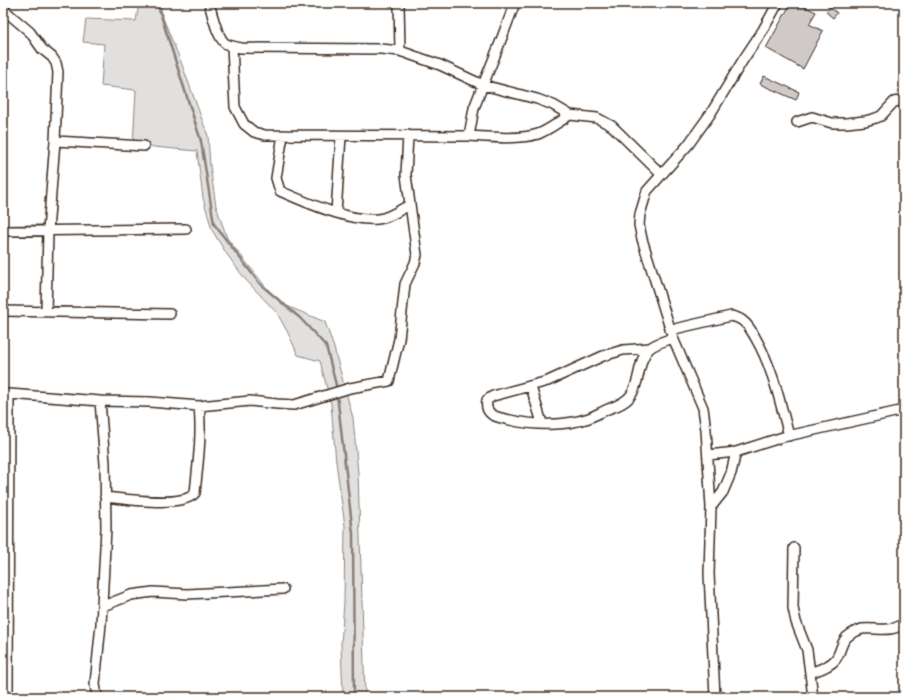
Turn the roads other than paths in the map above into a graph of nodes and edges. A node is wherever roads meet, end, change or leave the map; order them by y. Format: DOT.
graph roads {
  1 [pos="209,3"];
  2 [pos="399,3"];
  3 [pos="514,3"];
  4 [pos="778,3"];
  5 [pos="3,9"];
  6 [pos="232,46"];
  7 [pos="400,51"];
  8 [pos="483,85"];
  9 [pos="904,100"];
  10 [pos="570,115"];
  11 [pos="797,122"];
  12 [pos="283,135"];
  13 [pos="408,135"];
  14 [pos="341,136"];
  15 [pos="469,136"];
  16 [pos="55,141"];
  17 [pos="144,146"];
  18 [pos="661,174"];
  19 [pos="409,205"];
  20 [pos="336,213"];
  21 [pos="186,229"];
  22 [pos="3,230"];
  23 [pos="48,231"];
  24 [pos="3,311"];
  25 [pos="46,312"];
  26 [pos="170,314"];
  27 [pos="671,334"];
  28 [pos="650,348"];
  29 [pos="531,387"];
  30 [pos="6,394"];
  31 [pos="100,401"];
  32 [pos="198,406"];
  33 [pos="904,410"];
  34 [pos="542,423"];
  35 [pos="789,436"];
  36 [pos="736,452"];
  37 [pos="708,455"];
  38 [pos="6,473"];
  39 [pos="105,497"];
  40 [pos="711,507"];
  41 [pos="794,548"];
  42 [pos="283,589"];
  43 [pos="102,606"];
  44 [pos="904,622"];
  45 [pos="810,673"];
  46 [pos="8,697"];
  47 [pos="97,697"];
  48 [pos="715,697"];
  49 [pos="813,697"];
  1 -- 6 [label="street"];
  2 -- 7 [label="street"];
  3 -- 8 [label="street"];
  4 -- 18 [label="street"];
  5 -- 16 [label="street"];
  6 -- 7 [label="street"];
  6 -- 12 [label="street"];
  7 -- 8 [label="street"];
  8 -- 10 [label="street"];
  8 -- 15 [label="street"];
  9 -- 11 [label="street"];
  10 -- 15 [label="street"];
  10 -- 18 [label="street"];
  12 -- 14 [label="street"];
  12 -- 20 [label="street"];
  13 -- 14 [label="street"];
  13 -- 15 [label="street"];
  13 -- 19 [label="street"];
  14 -- 20 [label="street"];
  16 -- 17 [label="street"];
  16 -- 23 [label="street"];
  18 -- 27 [label="street"];
  19 -- 20 [label="street"];
  19 -- 32 [label="street"];
  21 -- 23 [label="street"];
  22 -- 23 [label="street"];
  23 -- 25 [label="street"];
  24 -- 25 [label="street"];
  25 -- 26 [label="street"];
  27 -- 28 [label="street"];
  27 -- 35 [label="street"];
  27 -- 37 [label="street"];
  28 -- 29 [label="street"];
  28 -- 34 [label="street"];
  29 -- 34 [label="street"];
  29 -- 34 [label="street"];
  30 -- 31 [label="street"];
  30 -- 38 [label="street"];
  31 -- 32 [label="street"];
  31 -- 39 [label="street"];
  32 -- 39 [label="street"];
  33 -- 35 [label="street"];
  35 -- 36 [label="street"];
  36 -- 37 [label="street"];
  36 -- 40 [label="street"];
  37 -- 40 [label="street"];
  38 -- 46 [label="street"];
  39 -- 43 [label="street"];
  40 -- 48 [label="street"];
  41 -- 45 [label="street"];
  42 -- 43 [label="street"];
  43 -- 47 [label="street"];
  44 -- 45 [label="street"];
  45 -- 49 [label="street"];
}
